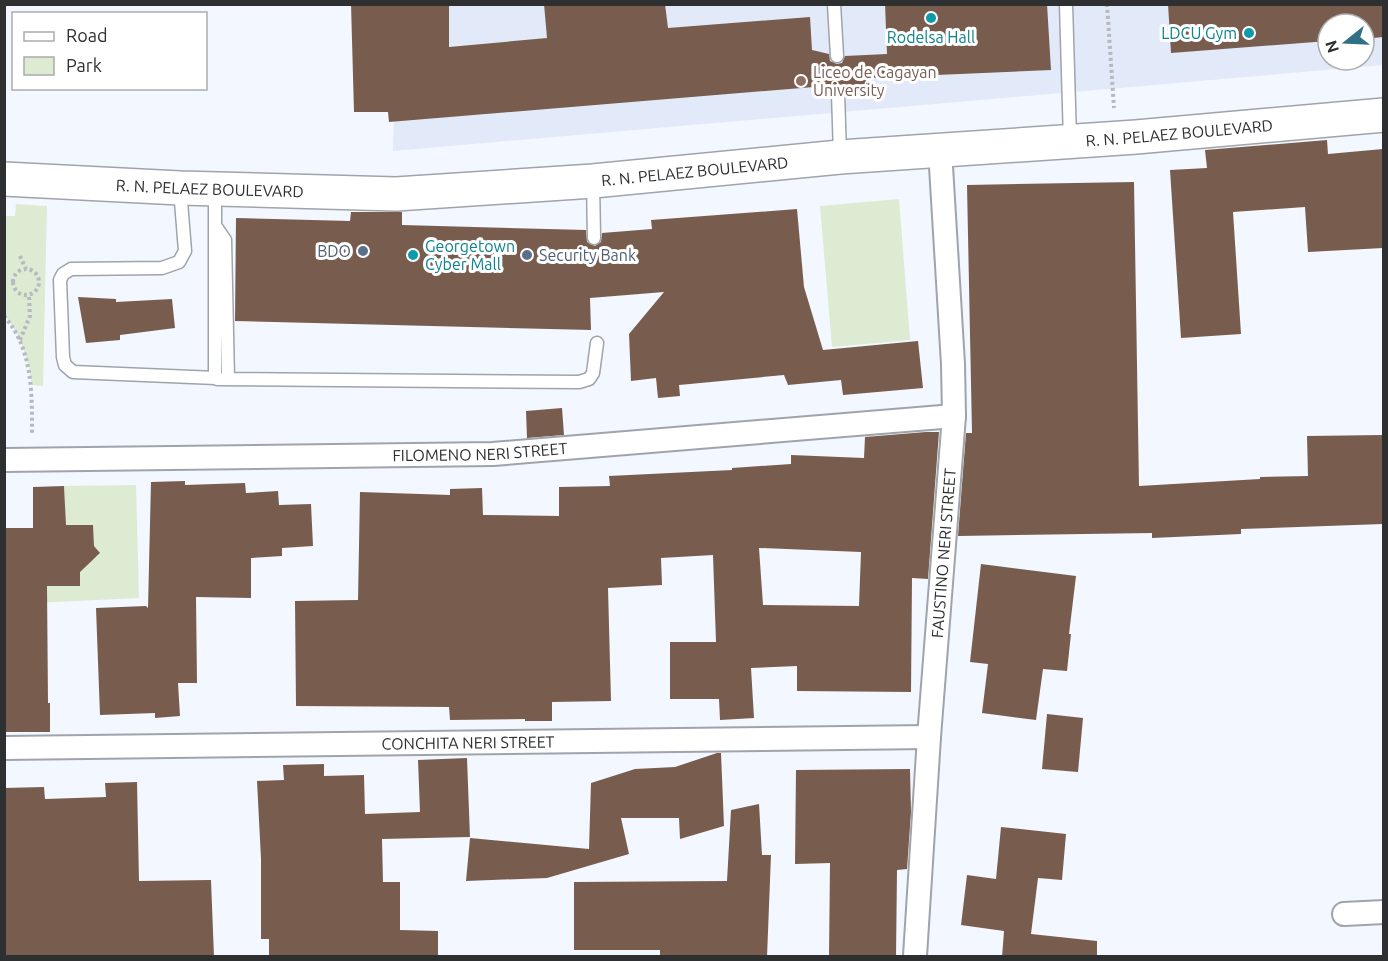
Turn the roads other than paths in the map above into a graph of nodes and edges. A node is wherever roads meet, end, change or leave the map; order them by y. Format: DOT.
graph roads {
  1 [pos="834,4"];
  2 [pos="1066,4"];
  3 [pos="837,56"];
  4 [pos="838,93"];
  5 [pos="1383,115"];
  6 [pos="1070,141"];
  7 [pos="940,150"];
  8 [pos="840,157"];
  9 [pos="4,179"];
  10 [pos="593,181"];
  11 [pos="180,188"];
  12 [pos="215,188"];
  13 [pos="594,238"];
  14 [pos="597,343"];
  15 [pos="222,379"];
  16 [pos="954,416"];
  17 [pos="4,460"];
  18 [pos="929,737"];
  19 [pos="4,748"];
  20 [pos="1383,912"];
  21 [pos="1344,914"];
  22 [pos="915,957"];
  1 -- 3 [label="lane"];
  2 -- 6 [label="lane"];
  4 -- 8 [label="lane"];
  5 -- 6 [label="main road, R. N. PELAEZ BOULEVARD"];
  6 -- 7 [label="main road, R. N. PELAEZ BOULEVARD"];
  7 -- 8 [label="main road, R. N. PELAEZ BOULEVARD"];
  7 -- 16 [label="street, FAUSTINO NERI STREET"];
  8 -- 10 [label="main road, R. N. PELAEZ BOULEVARD"];
  9 -- 11 [label="main road, R. N. PELAEZ BOULEVARD"];
  10 -- 12 [label="main road, R. N. PELAEZ BOULEVARD"];
  10 -- 13 [label="lane"];
  11 -- 12 [label="main road, R. N. PELAEZ BOULEVARD"];
  11 -- 15 [label="lane"];
  12 -- 15 [label="lane"];
  14 -- 15 [label="lane"];
  16 -- 17 [label="street, FILOMENO NERI STREET"];
  16 -- 18 [label="street, FAUSTINO NERI STREET"];
  18 -- 19 [label="street, CONCHITA NERI STREET"];
  18 -- 22 [label="street, FAUSTINO NERI STREET"];
  20 -- 21 [label="street"];
}
